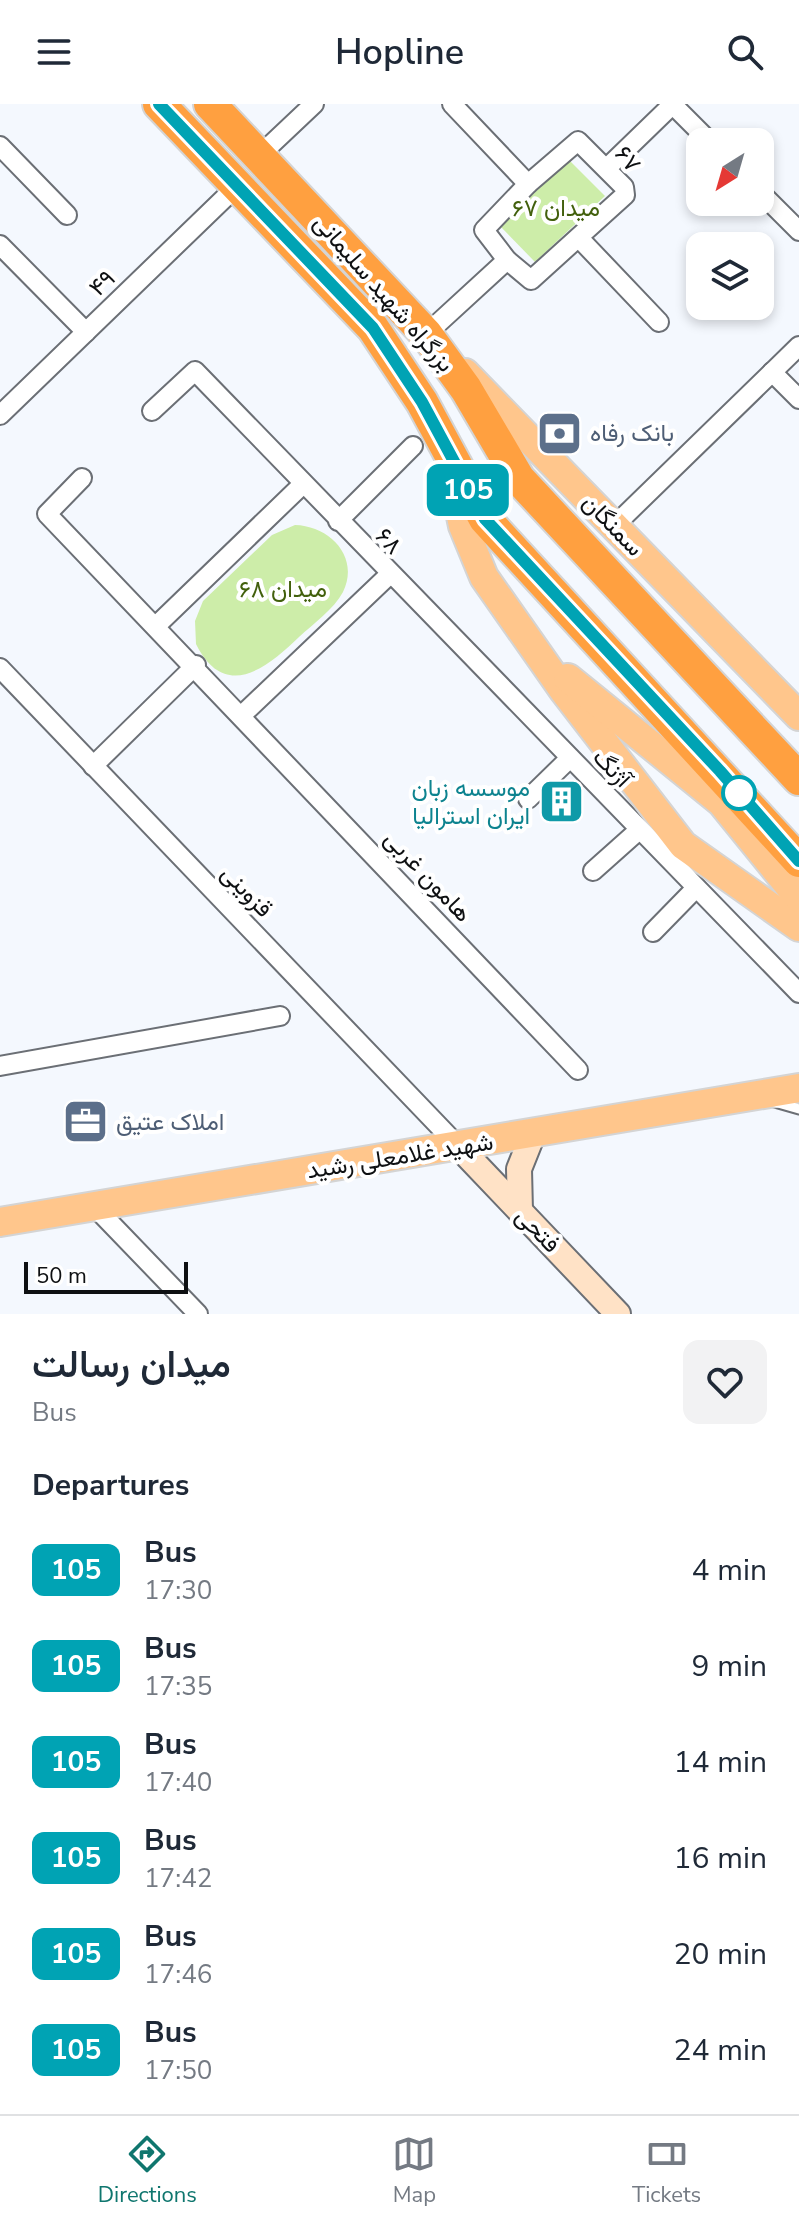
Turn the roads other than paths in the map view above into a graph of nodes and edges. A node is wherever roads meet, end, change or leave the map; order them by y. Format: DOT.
graph roads {
  1 [pos="159,104"];
  2 [pos="210,104"];
  3 [pos="314,104"];
  4 [pos="452,104"];
  5 [pos="673,104"];
  6 [pos="696,128"];
  7 [pos="0,146"];
  8 [pos="260,155"];
  9 [pos="607,168"];
  10 [pos="528,184"];
  11 [pos="238,185"];
  12 [pos="774,206"];
  13 [pos="67,215"];
  14 [pos="799,231"];
  15 [pos="579,238"];
  16 [pos="0,245"];
  17 [pos="507,260"];
  18 [pos="659,322"];
  19 [pos="430,330"];
  20 [pos="86,332"];
  21 [pos="799,346"];
  22 [pos="772,372"];
  23 [pos="799,399"];
  24 [pos="152,411"];
  25 [pos="0,415"];
  26 [pos="413,446"];
  27 [pos="448,455"];
  28 [pos="82,478"];
  29 [pos="302,485"];
  30 [pos="338,521"];
  31 [pos="614,526"];
  32 [pos="389,575"];
  33 [pos="157,625"];
  34 [pos="542,657"];
  35 [pos="196,665"];
  36 [pos="0,668"];
  37 [pos="242,715"];
  38 [pos="799,716"];
  39 [pos="570,758"];
  40 [pos="93,766"];
  41 [pos="799,779"];
  42 [pos="528,799"];
  43 [pos="639,830"];
  44 [pos="799,861"];
  45 [pos="593,871"];
  46 [pos="696,888"];
  47 [pos="799,898"];
  48 [pos="799,927"];
  49 [pos="653,932"];
  50 [pos="799,993"];
  51 [pos="280,1016"];
  52 [pos="0,1050"];
  53 [pos="7,1065"];
  54 [pos="578,1070"];
  55 [pos="799,1088"];
  56 [pos="752,1096"];
  57 [pos="799,1109"];
  58 [pos="533,1134"];
  59 [pos="459,1147"];
  60 [pos="93,1205"];
  61 [pos="520,1211"];
  62 [pos="0,1222"];
  63 [pos="198,1314"];
  64 [pos="618,1314"];
  1 -- 11 [label="highway, بزرگراه شهید سلیمانی"];
  2 -- 8 [label="highway, بزرگراه شهید سلیمانی"];
  3 -- 8 [label="street"];
  4 -- 10 [label="street"];
  5 -- 6 [label="street"];
  5 -- 9 [label="street"];
  7 -- 13 [label="street"];
  8 -- 19 [label="highway, بزرگراه شهید سلیمانی"];
  9 -- 10 [label="street, ۶۷"];
  9 -- 15 [label="street, ۶۷"];
  10 -- 17 [label="street, ۶۷"];
  11 -- 20 [label="street, ۴۹"];
  11 -- 27 [label="highway, بزرگراه شهید سلیمانی"];
  12 -- 14 [label="street"];
  15 -- 17 [label="street, ۶۷"];
  15 -- 18 [label="street"];
  16 -- 20 [label="street"];
  17 -- 19 [label="street"];
  19 -- 31 [label="main road, سمنگان"];
  19 -- 41 [label="highway, بزرگراه شهید سلیمانی"];
  20 -- 25 [label="street, ۴۹"];
  21 -- 22 [label="street"];
  22 -- 23 [label="street"];
  22 -- 31 [label="street"];
  24 -- 29 [label="street, ۶۸"];
  26 -- 30 [label="street"];
  27 -- 34 [label="main road"];
  27 -- 44 [label="highway, بزرگراه شهید سلیمانی"];
  28 -- 33 [label="street"];
  29 -- 30 [label="street, ۶۸"];
  29 -- 33 [label="street"];
  30 -- 32 [label="street, ۶۸"];
  31 -- 38 [label="main road, سمنگان"];
  32 -- 37 [label="street, ۶۸"];
  32 -- 39 [label="street, آژنگ"];
  33 -- 35 [label="street"];
  34 -- 47 [label="main road"];
  34 -- 48 [label="main road"];
  35 -- 37 [label="street"];
  35 -- 40 [label="street"];
  36 -- 40 [label="street, قزوینی"];
  37 -- 54 [label="street, هامون غربی"];
  39 -- 42 [label="street"];
  39 -- 43 [label="street, آژنگ"];
  40 -- 59 [label="street, قزوینی"];
  43 -- 45 [label="street"];
  43 -- 46 [label="street, آژنگ"];
  46 -- 49 [label="street"];
  46 -- 50 [label="street, آژنگ"];
  51 -- 53 [label="street"];
  52 -- 53 [label="street"];
  55 -- 56 [label="main road, شهید غلامعلی رشید"];
  56 -- 57 [label="lane"];
  56 -- 58 [label="main road, شهید غلامعلی رشید"];
  58 -- 59 [label="main road, شهید غلامعلی رشید"];
  58 -- 61 [label="main road"];
  59 -- 60 [label="main road, شهید غلامعلی رشید"];
  59 -- 61 [label="main road, فتحی"];
  60 -- 62 [label="main road, شهید غلامعلی رشید"];
  60 -- 63 [label="street"];
  61 -- 64 [label="main road, فتحی"];
}
